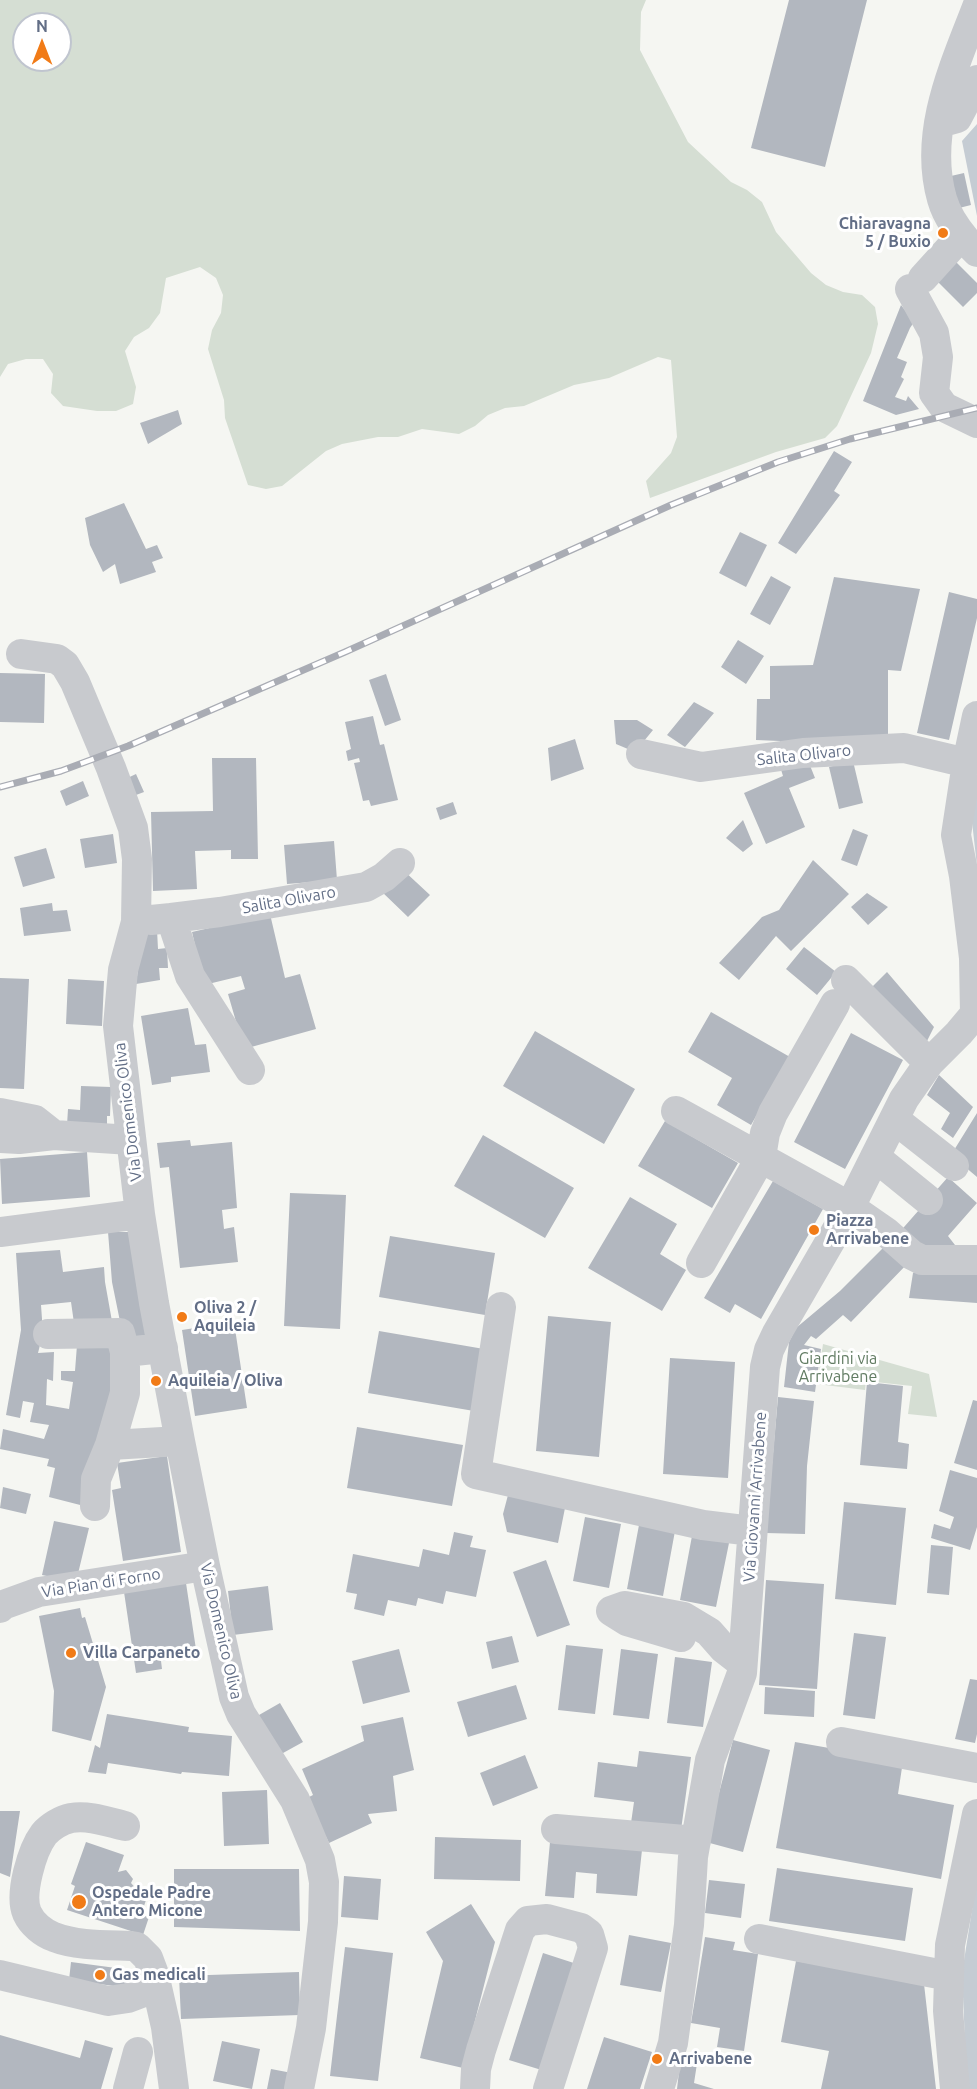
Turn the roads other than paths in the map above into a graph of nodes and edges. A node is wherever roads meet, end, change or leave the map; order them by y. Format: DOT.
graph roads {
  1 [pos="977,7"];
  2 [pos="977,80"];
  3 [pos="939,123"];
  4 [pos="969,244"];
  5 [pos="977,423"];
  6 [pos="21,654"];
  7 [pos="977,716"];
  8 [pos="641,754"];
  9 [pos="967,763"];
  10 [pos="400,863"];
  11 [pos="171,918"];
  12 [pos="136,922"];
  13 [pos="976,1017"];
  14 [pos="839,1038"];
  15 [pos="929,1064"];
  16 [pos="250,1070"];
  17 [pos="676,1111"];
  18 [pos="0,1113"];
  19 [pos="894,1119"];
  20 [pos="54,1135"];
  21 [pos="0,1138"];
  22 [pos="131,1140"];
  23 [pos="761,1157"];
  24 [pos="875,1157"];
  25 [pos="954,1166"];
  26 [pos="853,1199"];
  27 [pos="928,1200"];
  28 [pos="140,1214"];
  29 [pos="0,1232"];
  30 [pos="977,1260"];
  31 [pos="701,1263"];
  32 [pos="501,1307"];
  33 [pos="48,1334"];
  34 [pos="163,1348"];
  35 [pos="125,1352"];
  36 [pos="180,1441"];
  37 [pos="110,1445"];
  38 [pos="95,1506"];
  39 [pos="752,1531"];
  40 [pos="205,1566"];
  41 [pos="1,1604"];
  42 [pos="681,1637"];
  43 [pos="742,1663"];
  44 [pos="841,1742"];
  45 [pos="977,1768"];
  46 [pos="977,1814"];
  47 [pos="125,1826"];
  48 [pos="556,1829"];
  49 [pos="696,1841"];
  50 [pos="12,1894"];
  51 [pos="759,1939"];
  52 [pos="0,1975"];
  53 [pos="949,1976"];
  54 [pos="158,1987"];
  55 [pos="138,2052"];
  56 [pos="128,2089"];
  57 [pos="174,2089"];
  58 [pos="299,2089"];
  59 [pos="475,2089"];
  60 [pos="548,2089"];
  61 [pos="659,2089"];
  62 [pos="955,2089"];
  1 -- 3 [label="street"];
  2 -- 3 [label="street"];
  3 -- 4 [label="street"];
  4 -- 5 [label="street"];
  6 -- 12 [label="street, Via Domenico Oliva"];
  7 -- 9 [label="street"];
  8 -- 9 [label="street, Salita Olivaro"];
  9 -- 13 [label="street"];
  10 -- 11 [label="street, Salita Olivaro"];
  11 -- 12 [label="street, Salita Olivaro"];
  11 -- 16 [label="street"];
  12 -- 22 [label="street, Via Domenico Oliva"];
  13 -- 15 [label="street, Via Giovanni Arrivabene"];
  14 -- 26 [label="street"];
  15 -- 19 [label="street, Via Giovanni Arrivabene"];
  15 -- 23 [label="street"];
  17 -- 23 [label="street"];
  18 -- 20 [label="street"];
  19 -- 24 [label="street, Via Giovanni Arrivabene"];
  19 -- 25 [label="street"];
  20 -- 21 [label="street"];
  20 -- 22 [label="street"];
  22 -- 28 [label="street, Via Domenico Oliva"];
  23 -- 26 [label="street"];
  23 -- 31 [label="street"];
  24 -- 26 [label="street, Via Giovanni Arrivabene"];
  24 -- 27 [label="street"];
  26 -- 30 [label="street"];
  26 -- 39 [label="street, Via Giovanni Arrivabene"];
  28 -- 29 [label="street"];
  28 -- 34 [label="street, Via Domenico Oliva"];
  32 -- 39 [label="street"];
  33 -- 35 [label="street"];
  34 -- 35 [label="street"];
  34 -- 36 [label="street, Via Domenico Oliva"];
  35 -- 37 [label="street"];
  36 -- 37 [label="street"];
  36 -- 40 [label="street, Via Domenico Oliva"];
  37 -- 38 [label="street"];
  39 -- 43 [label="street, Via Giovanni Arrivabene"];
  40 -- 41 [label="street, Via Pian di Forno"];
  40 -- 58 [label="street, Via Domenico Oliva"];
  42 -- 43 [label="street"];
  43 -- 49 [label="street, Via Giovanni Arrivabene"];
  44 -- 45 [label="street"];
  46 -- 53 [label="street"];
  47 -- 50 [label="street"];
  48 -- 49 [label="street"];
  49 -- 61 [label="street, Via Giovanni Arrivabene"];
  50 -- 54 [label="street"];
  51 -- 53 [label="street"];
  52 -- 54 [label="street"];
  53 -- 62 [label="street"];
  54 -- 57 [label="street"];
  55 -- 56 [label="street"];
  59 -- 60 [label="street"];
}
